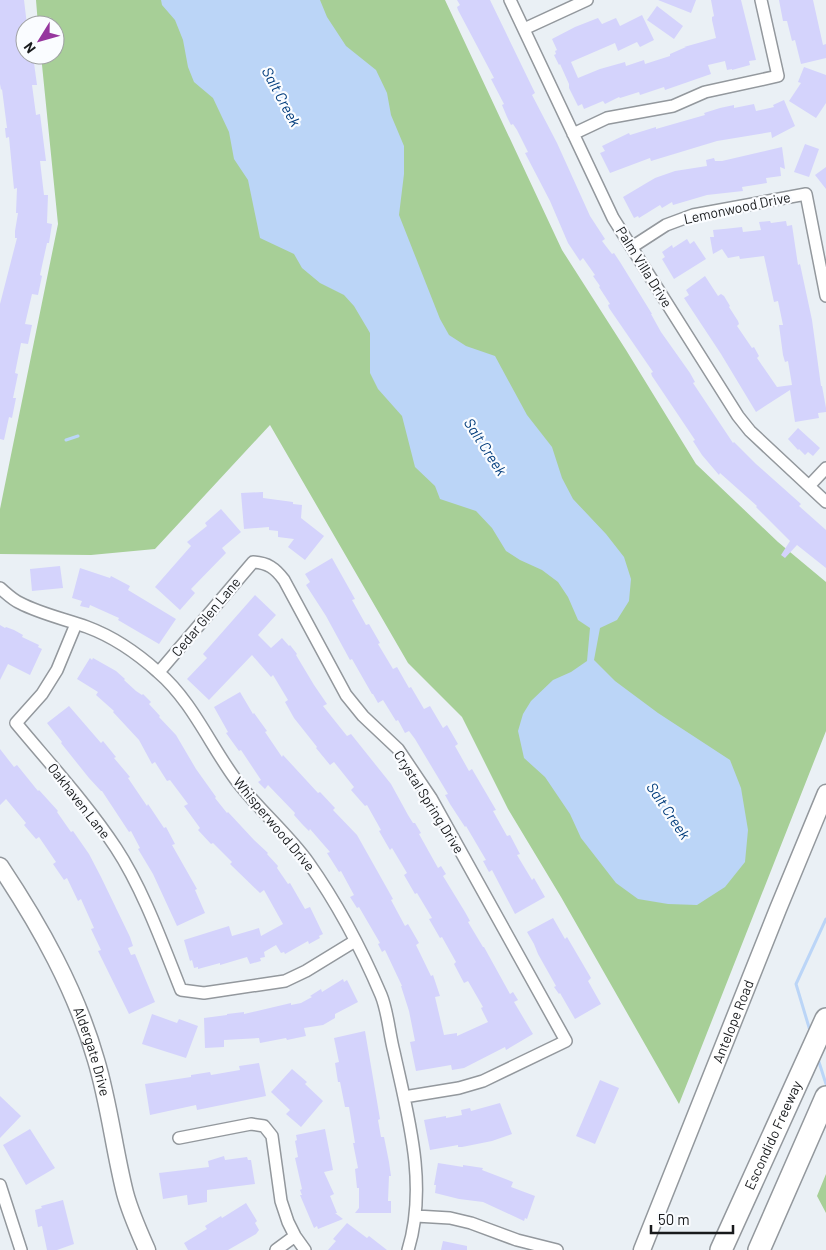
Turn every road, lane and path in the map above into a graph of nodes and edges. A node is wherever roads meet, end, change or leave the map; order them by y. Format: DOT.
graph roads {
  1 [pos="510,0"];
  2 [pos="587,0"];
  3 [pos="761,0"];
  4 [pos="524,29"];
  5 [pos="573,134"];
  6 [pos="632,247"];
  7 [pos="826,296"];
  8 [pos="826,468"];
  9 [pos="809,486"];
  10 [pos="826,502"];
  11 [pos="253,562"];
  12 [pos="0,588"];
  13 [pos="76,624"];
  14 [pos="159,672"];
  15 [pos="826,793"];
  16 [pos="0,866"];
  17 [pos="355,941"];
  18 [pos="826,1020"];
  19 [pos="404,1097"];
  20 [pos="826,1097"];
  21 [pos="179,1138"];
  22 [pos="0,1184"];
  23 [pos="416,1216"];
  24 [pos="295,1236"];
  25 [pos="20,1250"];
  26 [pos="146,1250"];
  27 [pos="276,1250"];
  28 [pos="305,1250"];
  29 [pos="408,1250"];
  30 [pos="556,1250"];
  31 [pos="642,1250"];
  32 [pos="721,1250"];
  33 [pos="759,1250"];
  1 -- 4 [label="street, Palm Villa Drive"];
  2 -- 4 [label="street"];
  3 -- 5 [label="street"];
  4 -- 5 [label="street, Palm Villa Drive"];
  5 -- 6 [label="street, Palm Villa Drive"];
  6 -- 7 [label="street, Lemonwood Drive"];
  6 -- 9 [label="street, Palm Villa Drive"];
  8 -- 9 [label="street"];
  9 -- 10 [label="street, Palm Villa Drive"];
  11 -- 14 [label="street, Cedar Glen Lane"];
  11 -- 19 [label="street, Crystal Spring Drive"];
  12 -- 13 [label="street, Whisperwood Drive"];
  13 -- 14 [label="street, Whisperwood Drive"];
  13 -- 17 [label="street, Oakhaven Lane"];
  14 -- 17 [label="street, Whisperwood Drive"];
  15 -- 31 [label="street, Antelope Road"];
  16 -- 26 [label="street, Aldergate Drive"];
  17 -- 19 [label="street, Whisperwood Drive"];
  18 -- 32 [label="highway, Escondido Freeway"];
  19 -- 23 [label="street, Whisperwood Drive"];
  20 -- 33 [label="highway"];
  21 -- 24 [label="street"];
  22 -- 25 [label="street"];
  23 -- 29 [label="street, Whisperwood Drive"];
  23 -- 30 [label="street"];
  24 -- 27 [label="street"];
  24 -- 28 [label="street"];
}
